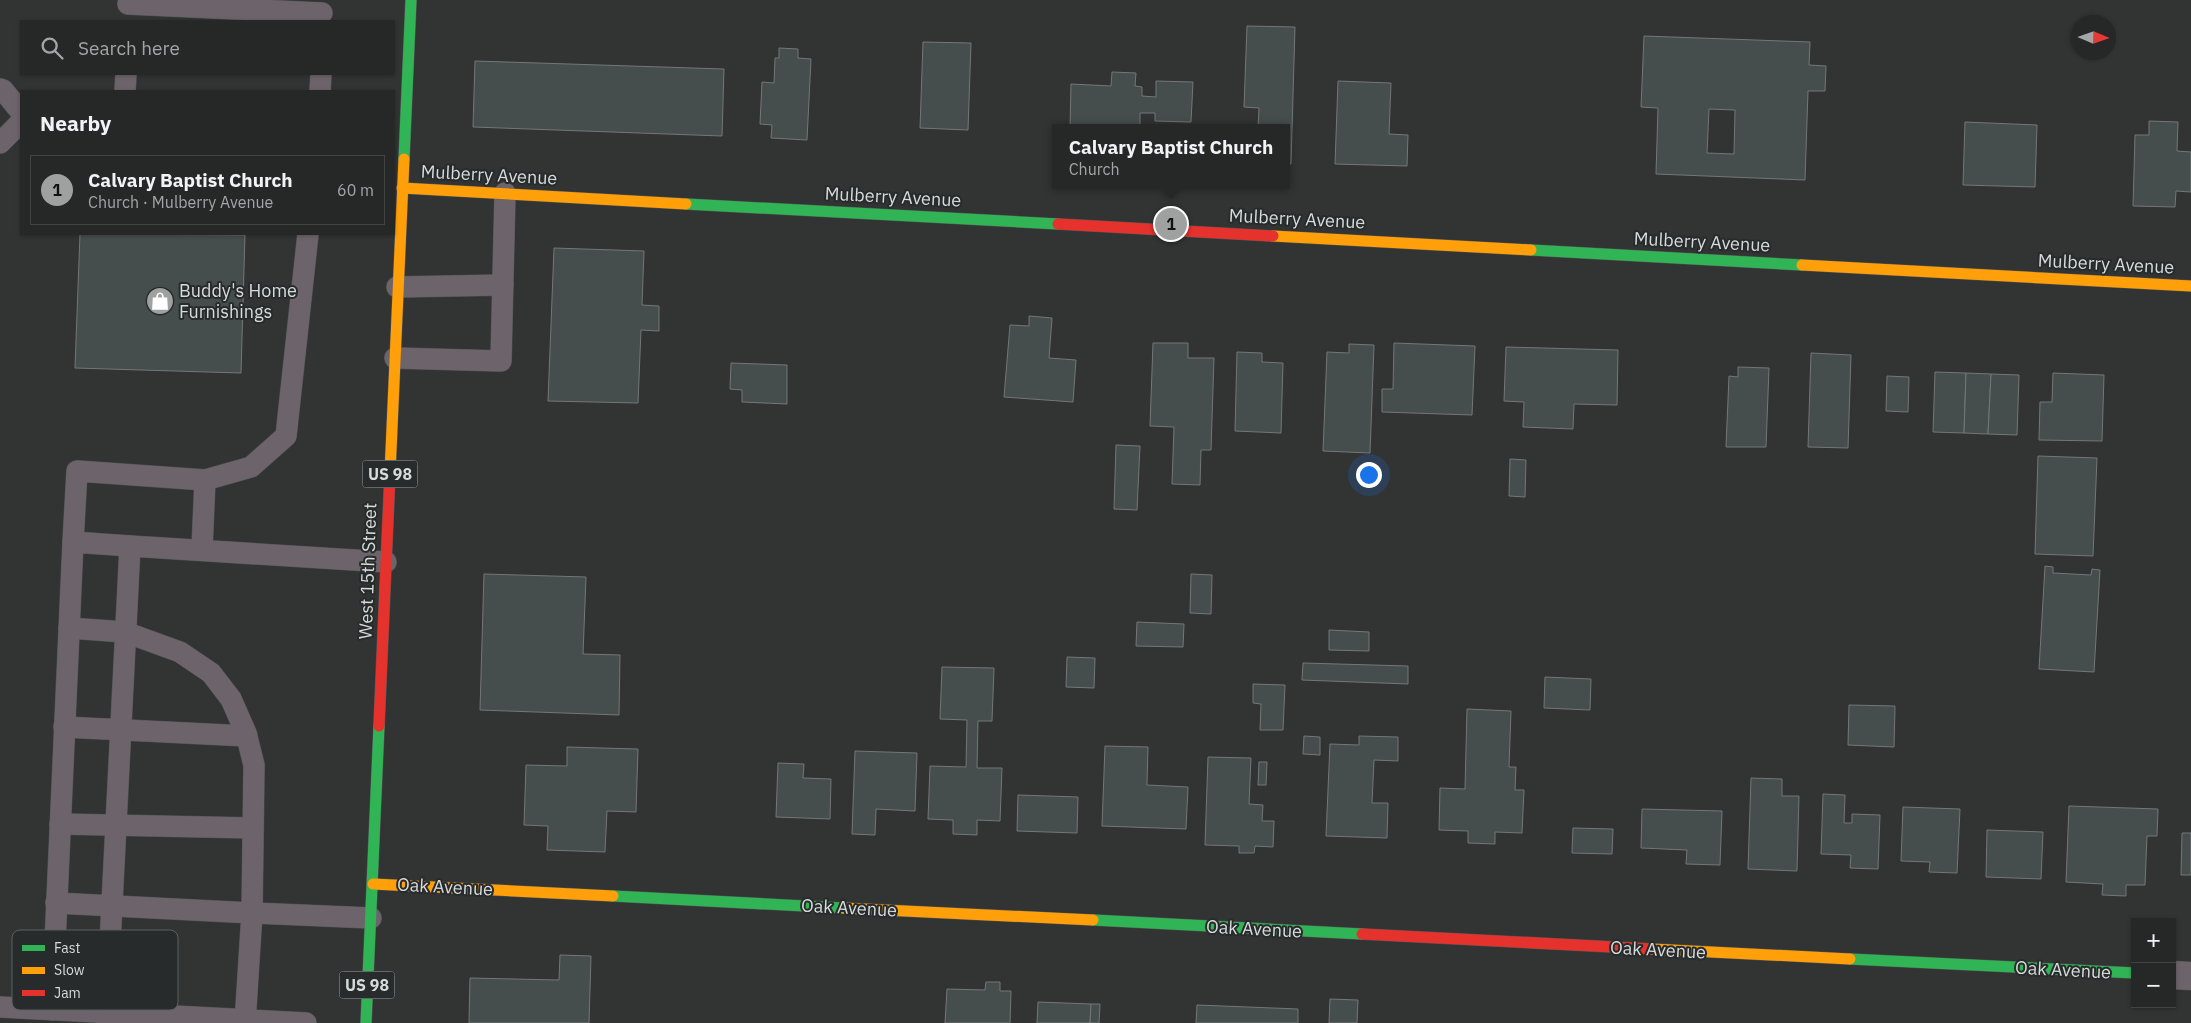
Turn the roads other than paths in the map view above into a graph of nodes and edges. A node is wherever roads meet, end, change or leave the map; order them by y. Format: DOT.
graph roads {
  1 [pos="411,0"];
  2 [pos="128,9"];
  3 [pos="322,11"];
  4 [pos="126,75"];
  5 [pos="321,75"];
  6 [pos="0,89"];
  7 [pos="125,90"];
  8 [pos="320,90"];
  9 [pos="20,111"];
  10 [pos="20,123"];
  11 [pos="0,143"];
  12 [pos="399,147"];
  13 [pos="402,188"];
  14 [pos="505,193"];
  15 [pos="308,235"];
  16 [pos="502,285"];
  17 [pos="2191,286"];
  18 [pos="397,287"];
  19 [pos="395,358"];
  20 [pos="205,480"];
  21 [pos="73,542"];
  22 [pos="130,546"];
  23 [pos="202,549"];
  24 [pos="386,562"];
  25 [pos="69,628"];
  26 [pos="125,632"];
  27 [pos="64,727"];
  28 [pos="120,730"];
  29 [pos="247,736"];
  30 [pos="60,824"];
  31 [pos="116,824"];
  32 [pos="253,828"];
  33 [pos="373,884"];
  34 [pos="56,903"];
  35 [pos="111,905"];
  36 [pos="252,913"];
  37 [pos="371,918"];
  38 [pos="55,930"];
  39 [pos="110,930"];
  40 [pos="2131,973"];
  41 [pos="2176,975"];
  42 [pos="2191,976"];
  43 [pos="52,1010"];
  44 [pos="107,1018"];
  45 [pos="245,1021"];
  46 [pos="306,1023"];
  47 [pos="366,1023"];
  1 -- 12 [label="main road, West 15th Street / US 98"];
  2 -- 3 [label="lane"];
  4 -- 7 [label="lane"];
  5 -- 8 [label="lane"];
  6 -- 9 [label="lane"];
  10 -- 11 [label="lane"];
  12 -- 13 [label="main road, West 15th Street / US 98"];
  13 -- 14 [label="main road, Mulberry Avenue"];
  13 -- 18 [label="main road, West 15th Street / US 98"];
  14 -- 16 [label="lane"];
  14 -- 17 [label="main road, Mulberry Avenue"];
  15 -- 20 [label="lane"];
  16 -- 18 [label="lane"];
  16 -- 19 [label="lane"];
  18 -- 19 [label="main road, West 15th Street / US 98"];
  19 -- 24 [label="main road, West 15th Street / US 98"];
  20 -- 21 [label="lane"];
  20 -- 23 [label="lane"];
  21 -- 22 [label="lane"];
  21 -- 25 [label="lane"];
  22 -- 23 [label="lane"];
  22 -- 26 [label="lane"];
  23 -- 24 [label="lane"];
  24 -- 33 [label="main road, West 15th Street / US 98"];
  25 -- 26 [label="lane"];
  25 -- 27 [label="lane"];
  26 -- 28 [label="lane"];
  26 -- 29 [label="lane"];
  27 -- 28 [label="lane"];
  27 -- 30 [label="lane"];
  28 -- 29 [label="lane"];
  28 -- 31 [label="lane"];
  29 -- 32 [label="lane"];
  30 -- 31 [label="lane"];
  30 -- 34 [label="lane"];
  31 -- 32 [label="lane"];
  31 -- 35 [label="lane"];
  32 -- 36 [label="lane"];
  33 -- 37 [label="main road, West 15th Street / US 98"];
  33 -- 40 [label="main road, Oak Avenue"];
  34 -- 35 [label="lane"];
  34 -- 38 [label="lane"];
  35 -- 36 [label="lane"];
  35 -- 39 [label="lane"];
  36 -- 37 [label="lane"];
  36 -- 45 [label="lane"];
  37 -- 47 [label="main road, West 15th Street / US 98"];
  41 -- 42 [label="street"];
  43 -- 44 [label="lane"];
  44 -- 45 [label="lane"];
  45 -- 46 [label="lane"];
}
